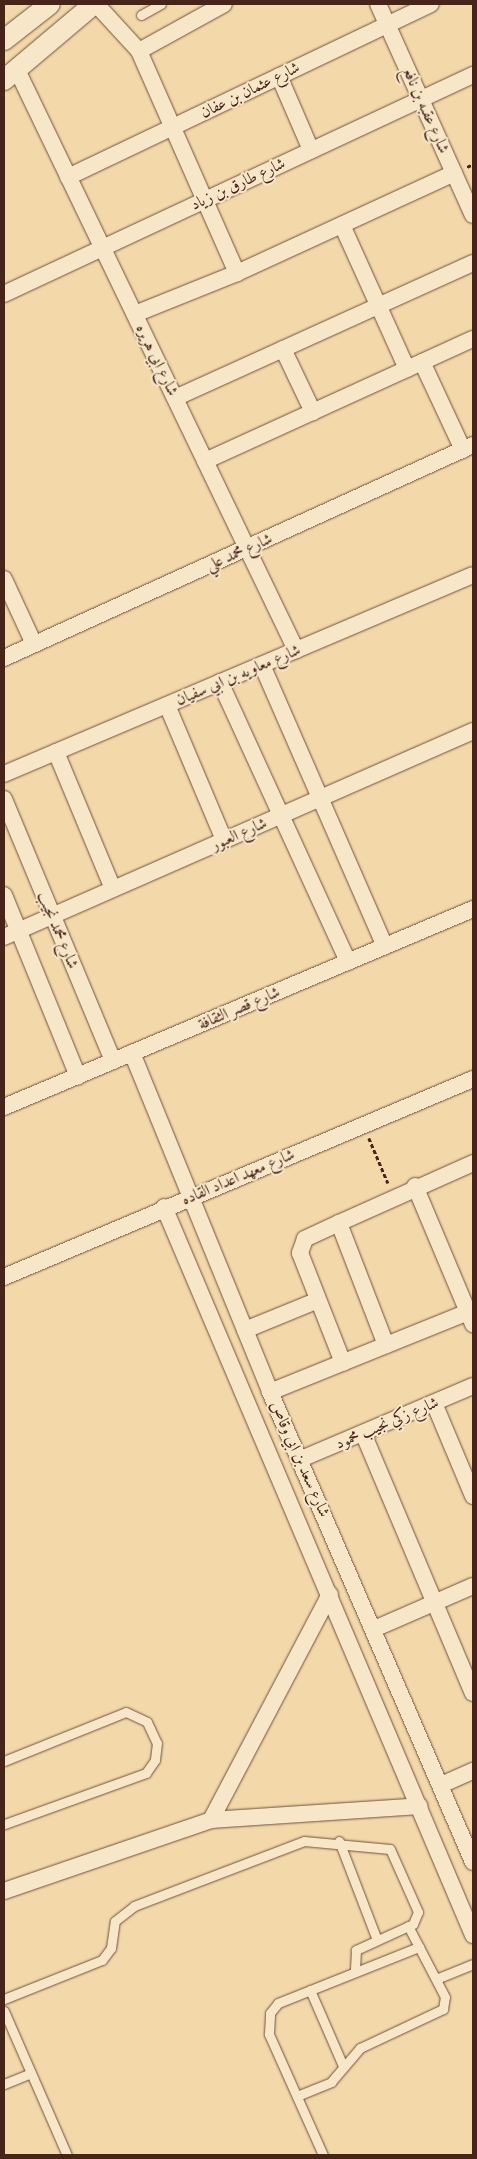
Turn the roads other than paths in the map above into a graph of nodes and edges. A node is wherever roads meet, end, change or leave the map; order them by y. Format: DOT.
graph roads {
  1 [pos="50,4"];
  2 [pos="95,4"];
  3 [pos="161,4"];
  4 [pos="224,4"];
  5 [pos="378,4"];
  6 [pos="431,4"];
  7 [pos="141,15"];
  8 [pos="387,25"];
  9 [pos="4,40"];
  10 [pos="139,51"];
  11 [pos="10,75"];
  12 [pos="473,75"];
  13 [pos="279,76"];
  14 [pos="421,99"];
  15 [pos="173,128"];
  16 [pos="311,150"];
  17 [pos="454,173"];
  18 [pos="68,177"];
  19 [pos="205,199"];
  20 [pos="473,215"];
  21 [pos="342,225"];
  22 [pos="102,247"];
  23 [pos="473,263"];
  24 [pos="238,272"];
  25 [pos="4,294"];
  26 [pos="379,306"];
  27 [pos="135,314"];
  28 [pos="473,339"];
  29 [pos="284,349"];
  30 [pos="422,362"];
  31 [pos="407,369"];
  32 [pos="175,398"];
  33 [pos="313,412"];
  34 [pos="468,448"];
  35 [pos="205,461"];
  36 [pos="247,548"];
  37 [pos="473,575"];
  38 [pos="4,579"];
  39 [pos="34,644"];
  40 [pos="296,650"];
  41 [pos="4,658"];
  42 [pos="262,665"];
  43 [pos="220,682"];
  44 [pos="167,705"];
  45 [pos="473,731"];
  46 [pos="56,752"];
  47 [pos="4,774"];
  48 [pos="321,798"];
  49 [pos="4,799"];
  50 [pos="281,816"];
  51 [pos="224,840"];
  52 [pos="113,889"];
  53 [pos="4,895"];
  54 [pos="473,909"];
  55 [pos="52,916"];
  56 [pos="11,934"];
  57 [pos="385,946"];
  58 [pos="348,962"];
  59 [pos="132,1053"];
  60 [pos="113,1061"];
  61 [pos="78,1076"];
  62 [pos="473,1078"];
  63 [pos="4,1107"];
  64 [pos="473,1163"];
  65 [pos="415,1186"];
  66 [pos="191,1197"];
  67 [pos="164,1207"];
  68 [pos="339,1223"];
  69 [pos="4,1277"];
  70 [pos="316,1301"];
  71 [pos="471,1315"];
  72 [pos="245,1330"];
  73 [pos="386,1345"];
  74 [pos="343,1363"];
  75 [pos="473,1386"];
  76 [pos="270,1392"];
  77 [pos="434,1403"];
  78 [pos="363,1433"];
  79 [pos="301,1459"];
  80 [pos="473,1496"];
  81 [pos="473,1586"];
  82 [pos="330,1594"];
  83 [pos="435,1602"];
  84 [pos="374,1628"];
  85 [pos="473,1693"];
  86 [pos="4,1761"];
  87 [pos="473,1771"];
  88 [pos="441,1785"];
  89 [pos="420,1806"];
  90 [pos="211,1820"];
  91 [pos="4,1824"];
  92 [pos="339,1841"];
  93 [pos="473,1862"];
  94 [pos="4,1891"];
  95 [pos="408,1926"];
  96 [pos="473,1935"];
  97 [pos="377,1940"];
  98 [pos="419,1947"];
  99 [pos="473,1964"];
  100 [pos="355,1972"];
  101 [pos="436,1979"];
  102 [pos="310,1990"];
  103 [pos="4,1999"];
  104 [pos="4,2011"];
  105 [pos="343,2066"];
  106 [pos="31,2073"];
  107 [pos="4,2084"];
  108 [pos="297,2096"];
  109 [pos="67,2155"];
  110 [pos="323,2155"];
  1 -- 9 [label="street"];
  2 -- 10 [label="street"];
  2 -- 11 [label="street"];
  3 -- 7 [label="lane"];
  4 -- 10 [label="street"];
  5 -- 8 [label="street, شارع عقبه بن نافع"];
  6 -- 8 [label="street, شارع عثمان بن عفان"];
  8 -- 13 [label="street, شارع عثمان بن عفان"];
  8 -- 14 [label="street, شارع عقبه بن نافع"];
  10 -- 15 [label="street"];
  11 -- 18 [label="street, شارع ابي هريره"];
  12 -- 14 [label="street, شارع طارق بن زياد"];
  13 -- 15 [label="street, شارع عثمان بن عفان"];
  13 -- 16 [label="street"];
  14 -- 16 [label="street, شارع طارق بن زياد"];
  14 -- 17 [label="street, شارع عقبه بن نافع"];
  15 -- 18 [label="street, شارع عثمان بن عفان"];
  15 -- 19 [label="street"];
  16 -- 19 [label="street, شارع طارق بن زياد"];
  17 -- 20 [label="street, شارع عقبه بن نافع"];
  17 -- 21 [label="street"];
  18 -- 22 [label="street, شارع ابي هريره"];
  19 -- 22 [label="street, شارع طارق بن زياد"];
  19 -- 24 [label="street"];
  21 -- 24 [label="street"];
  21 -- 26 [label="street"];
  22 -- 25 [label="street, شارع طارق بن زياد"];
  22 -- 27 [label="street, شارع ابي هريره"];
  23 -- 26 [label="street"];
  24 -- 27 [label="street"];
  26 -- 29 [label="street"];
  26 -- 31 [label="street"];
  27 -- 32 [label="street, شارع ابي هريره"];
  28 -- 30 [label="street"];
  29 -- 32 [label="street"];
  29 -- 33 [label="street"];
  30 -- 31 [label="street"];
  30 -- 34 [label="street"];
  31 -- 33 [label="street"];
  32 -- 35 [label="street, شارع ابي هريره"];
  33 -- 35 [label="street"];
  34 -- 36 [label="street, شارع محمد علي"];
  35 -- 36 [label="street, شارع ابي هريره"];
  36 -- 39 [label="street, شارع محمد علي"];
  36 -- 40 [label="street, شارع ابي هريره"];
  37 -- 40 [label="street, شارع معاويه بن ابي سفيان"];
  38 -- 39 [label="street"];
  39 -- 41 [label="street, شارع محمد علي"];
  40 -- 42 [label="street, شارع معاويه بن ابي سفيان"];
  42 -- 43 [label="street, شارع معاويه بن ابي سفيان"];
  42 -- 48 [label="street"];
  43 -- 44 [label="street, شارع معاويه بن ابي سفيان"];
  43 -- 50 [label="street"];
  44 -- 46 [label="street, شارع معاويه بن ابي سفيان"];
  44 -- 51 [label="street"];
  45 -- 48 [label="street, شارع العبور"];
  46 -- 47 [label="street, شارع معاويه بن ابي سفيان"];
  46 -- 52 [label="street"];
  48 -- 50 [label="street, شارع العبور"];
  48 -- 57 [label="street"];
  49 -- 55 [label="street, شارع محمد نجيب"];
  50 -- 51 [label="street, شارع العبور"];
  50 -- 58 [label="street"];
  51 -- 52 [label="street, شارع العبور"];
  52 -- 55 [label="street, شارع العبور"];
  53 -- 56 [label="street"];
  54 -- 57 [label="street, شارع قصر الثقافة"];
  55 -- 56 [label="street, شارع العبور"];
  55 -- 60 [label="street, شارع محمد نجيب"];
  56 -- 61 [label="street"];
  57 -- 58 [label="street, شارع قصر الثقافة"];
  58 -- 59 [label="street, شارع قصر الثقافة"];
  59 -- 60 [label="street, شارع قصر الثقافة"];
  59 -- 66 [label="street, شارع سعد بن ابي وقاص"];
  60 -- 61 [label="street, شارع قصر الثقافة"];
  61 -- 63 [label="street, شارع قصر الثقافة"];
  62 -- 66 [label="street, شارع معهد اعداد القاده"];
  64 -- 65 [label="street"];
  65 -- 68 [label="street"];
  65 -- 71 [label="street"];
  66 -- 67 [label="street, شارع معهد اعداد القاده"];
  66 -- 72 [label="street, شارع سعد بن ابي وقاص"];
  67 -- 69 [label="street, شارع معهد اعداد القاده"];
  67 -- 82 [label="street, شارع سعد بن ابي وقاص"];
  68 -- 70 [label="street"];
  68 -- 73 [label="street"];
  70 -- 72 [label="street"];
  70 -- 74 [label="street"];
  71 -- 73 [label="street"];
  72 -- 76 [label="street, شارع سعد بن ابي وقاص"];
  73 -- 74 [label="street"];
  74 -- 76 [label="street"];
  75 -- 77 [label="street, شارع زكي نجيب محمود"];
  76 -- 79 [label="street, شارع سعد بن ابي وقاص"];
  77 -- 78 [label="street, شارع زكي نجيب محمود"];
  77 -- 80 [label="street"];
  78 -- 79 [label="street, شارع زكي نجيب محمود"];
  78 -- 83 [label="street"];
  79 -- 84 [label="street, شارع سعد بن ابي وقاص"];
  81 -- 83 [label="street"];
  82 -- 89 [label="street, شارع سعد بن ابي وقاص"];
  82 -- 90 [label="street"];
  83 -- 84 [label="street"];
  83 -- 85 [label="street"];
  84 -- 88 [label="street, شارع سعد بن ابي وقاص"];
  86 -- 91 [label="lane"];
  87 -- 88 [label="street"];
  88 -- 93 [label="street, شارع سعد بن ابي وقاص"];
  89 -- 90 [label="street"];
  89 -- 96 [label="street, شارع سعد بن ابي وقاص"];
  90 -- 94 [label="street"];
  92 -- 95 [label="lane"];
  92 -- 97 [label="lane"];
  92 -- 103 [label="lane"];
  95 -- 97 [label="lane"];
  95 -- 98 [label="lane"];
  97 -- 100 [label="lane"];
  98 -- 100 [label="lane"];
  98 -- 101 [label="lane"];
  99 -- 101 [label="lane"];
  100 -- 102 [label="lane"];
  101 -- 105 [label="lane"];
  102 -- 105 [label="lane"];
  102 -- 108 [label="lane"];
  104 -- 106 [label="lane"];
  105 -- 108 [label="lane"];
  106 -- 107 [label="lane"];
  106 -- 109 [label="lane"];
  108 -- 110 [label="lane"];
}
